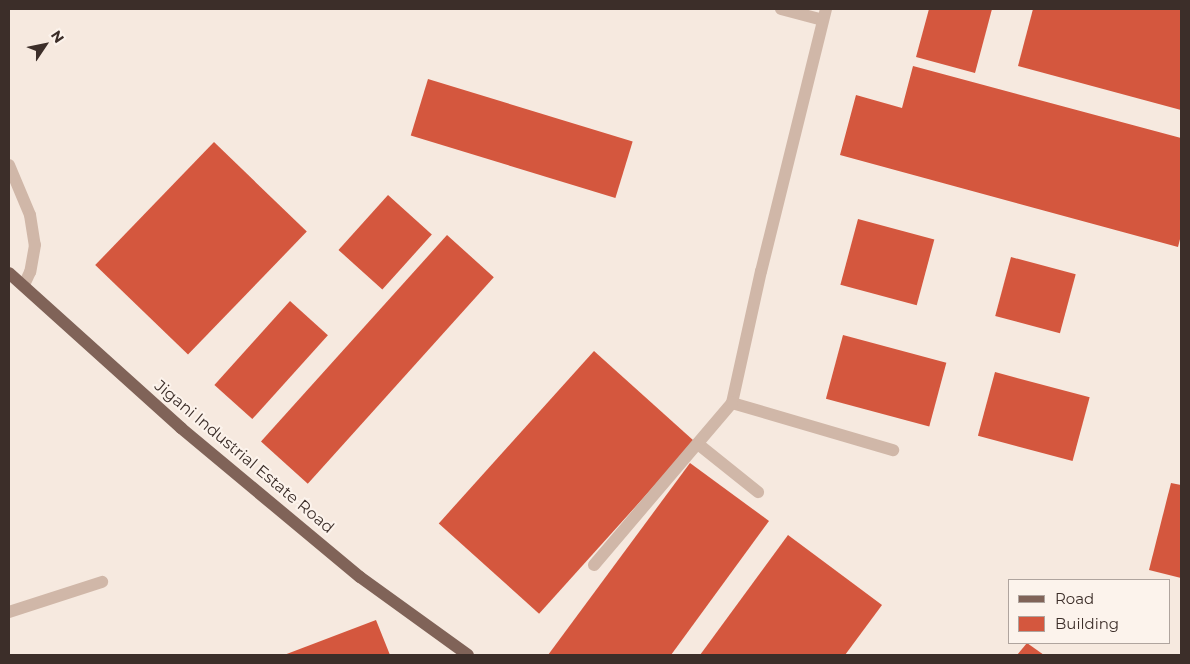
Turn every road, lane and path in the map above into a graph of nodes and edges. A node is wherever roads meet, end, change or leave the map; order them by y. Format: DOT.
graph roads {
  1 [pos="783,9"];
  2 [pos="825,14"];
  3 [pos="9,165"];
  4 [pos="9,273"];
  5 [pos="24,285"];
  6 [pos="732,403"];
  7 [pos="698,444"];
  8 [pos="893,450"];
  9 [pos="758,492"];
  10 [pos="594,565"];
  11 [pos="102,582"];
  12 [pos="9,612"];
  13 [pos="468,655"];
  1 -- 2 [label="street"];
  2 -- 6 [label="street"];
  3 -- 5 [label="street"];
  4 -- 5 [label="main road, Jigani Industrial Estate Road"];
  5 -- 13 [label="main road, Jigani Industrial Estate Road"];
  6 -- 7 [label="street"];
  6 -- 8 [label="street"];
  7 -- 9 [label="street"];
  7 -- 10 [label="street"];
  11 -- 12 [label="street"];
}
